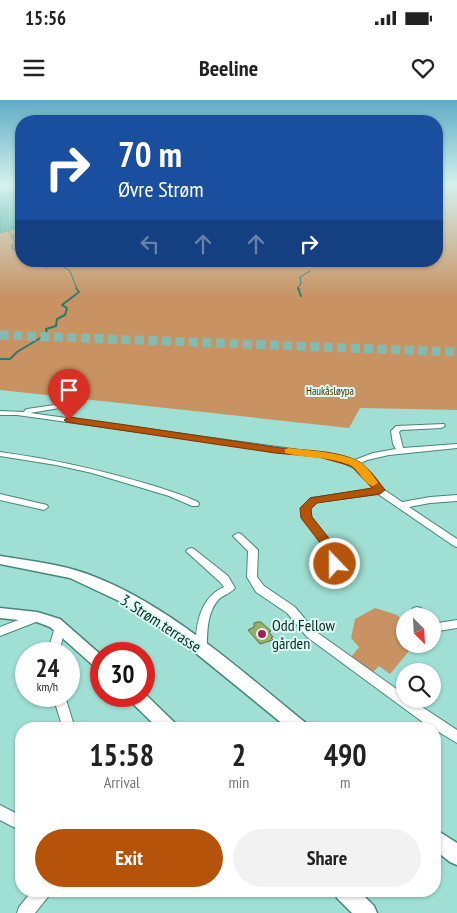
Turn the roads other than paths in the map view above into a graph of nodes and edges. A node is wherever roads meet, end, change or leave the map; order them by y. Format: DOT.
graph roads {
  1 [pos="75,404"];
  2 [pos="0,413"];
  3 [pos="17,413"];
  4 [pos="442,426"];
  5 [pos="457,446"];
  6 [pos="401,452"];
  7 [pos="0,454"];
  8 [pos="354,463"];
  9 [pos="380,490"];
  10 [pos="0,497"];
  11 [pos="457,498"];
  12 [pos="194,504"];
  13 [pos="403,505"];
  14 [pos="44,507"];
  15 [pos="238,536"];
  16 [pos="457,544"];
  17 [pos="191,551"];
  18 [pos="0,560"];
  19 [pos="335,564"];
  20 [pos="0,613"];
  21 [pos="37,617"];
  22 [pos="457,624"];
  23 [pos="60,627"];
  24 [pos="441,627"];
  25 [pos="0,632"];
  26 [pos="56,642"];
  27 [pos="201,648"];
  28 [pos="90,654"];
  29 [pos="62,707"];
  30 [pos="147,707"];
  31 [pos="67,722"];
  32 [pos="163,722"];
  33 [pos="292,722"];
  34 [pos="433,722"];
  35 [pos="441,727"];
  36 [pos="457,736"];
  37 [pos="0,812"];
  38 [pos="15,821"];
  39 [pos="441,843"];
  40 [pos="457,855"];
  41 [pos="37,897"];
  42 [pos="350,897"];
  43 [pos="25,913"];
  44 [pos="367,913"];
  1 -- 3 [label="street"];
  2 -- 3 [label="street"];
  3 -- 8 [label="street"];
  4 -- 6 [label="street"];
  5 -- 6 [label="street"];
  6 -- 8 [label="street"];
  7 -- 12 [label="street"];
  8 -- 9 [label="street"];
  9 -- 13 [label="street"];
  9 -- 19 [label="street"];
  10 -- 14 [label="street"];
  11 -- 13 [label="street"];
  13 -- 16 [label="street"];
  15 -- 34 [label="street"];
  17 -- 27 [label="street"];
  18 -- 27 [label="main road, 3. Strøm terrasse"];
  20 -- 21 [label="main road"];
  21 -- 23 [label="main road"];
  21 -- 25 [label="street"];
  22 -- 24 [label="street"];
  23 -- 26 [label="street"];
  23 -- 28 [label="main road"];
  27 -- 33 [label="main road, 3. Strøm terrasse"];
  29 -- 31 [label="street"];
  30 -- 32 [label="main road"];
  35 -- 36 [label="street"];
  37 -- 38 [label="street"];
  39 -- 40 [label="main road"];
  41 -- 43 [label="street"];
  42 -- 44 [label="main road"];
}
